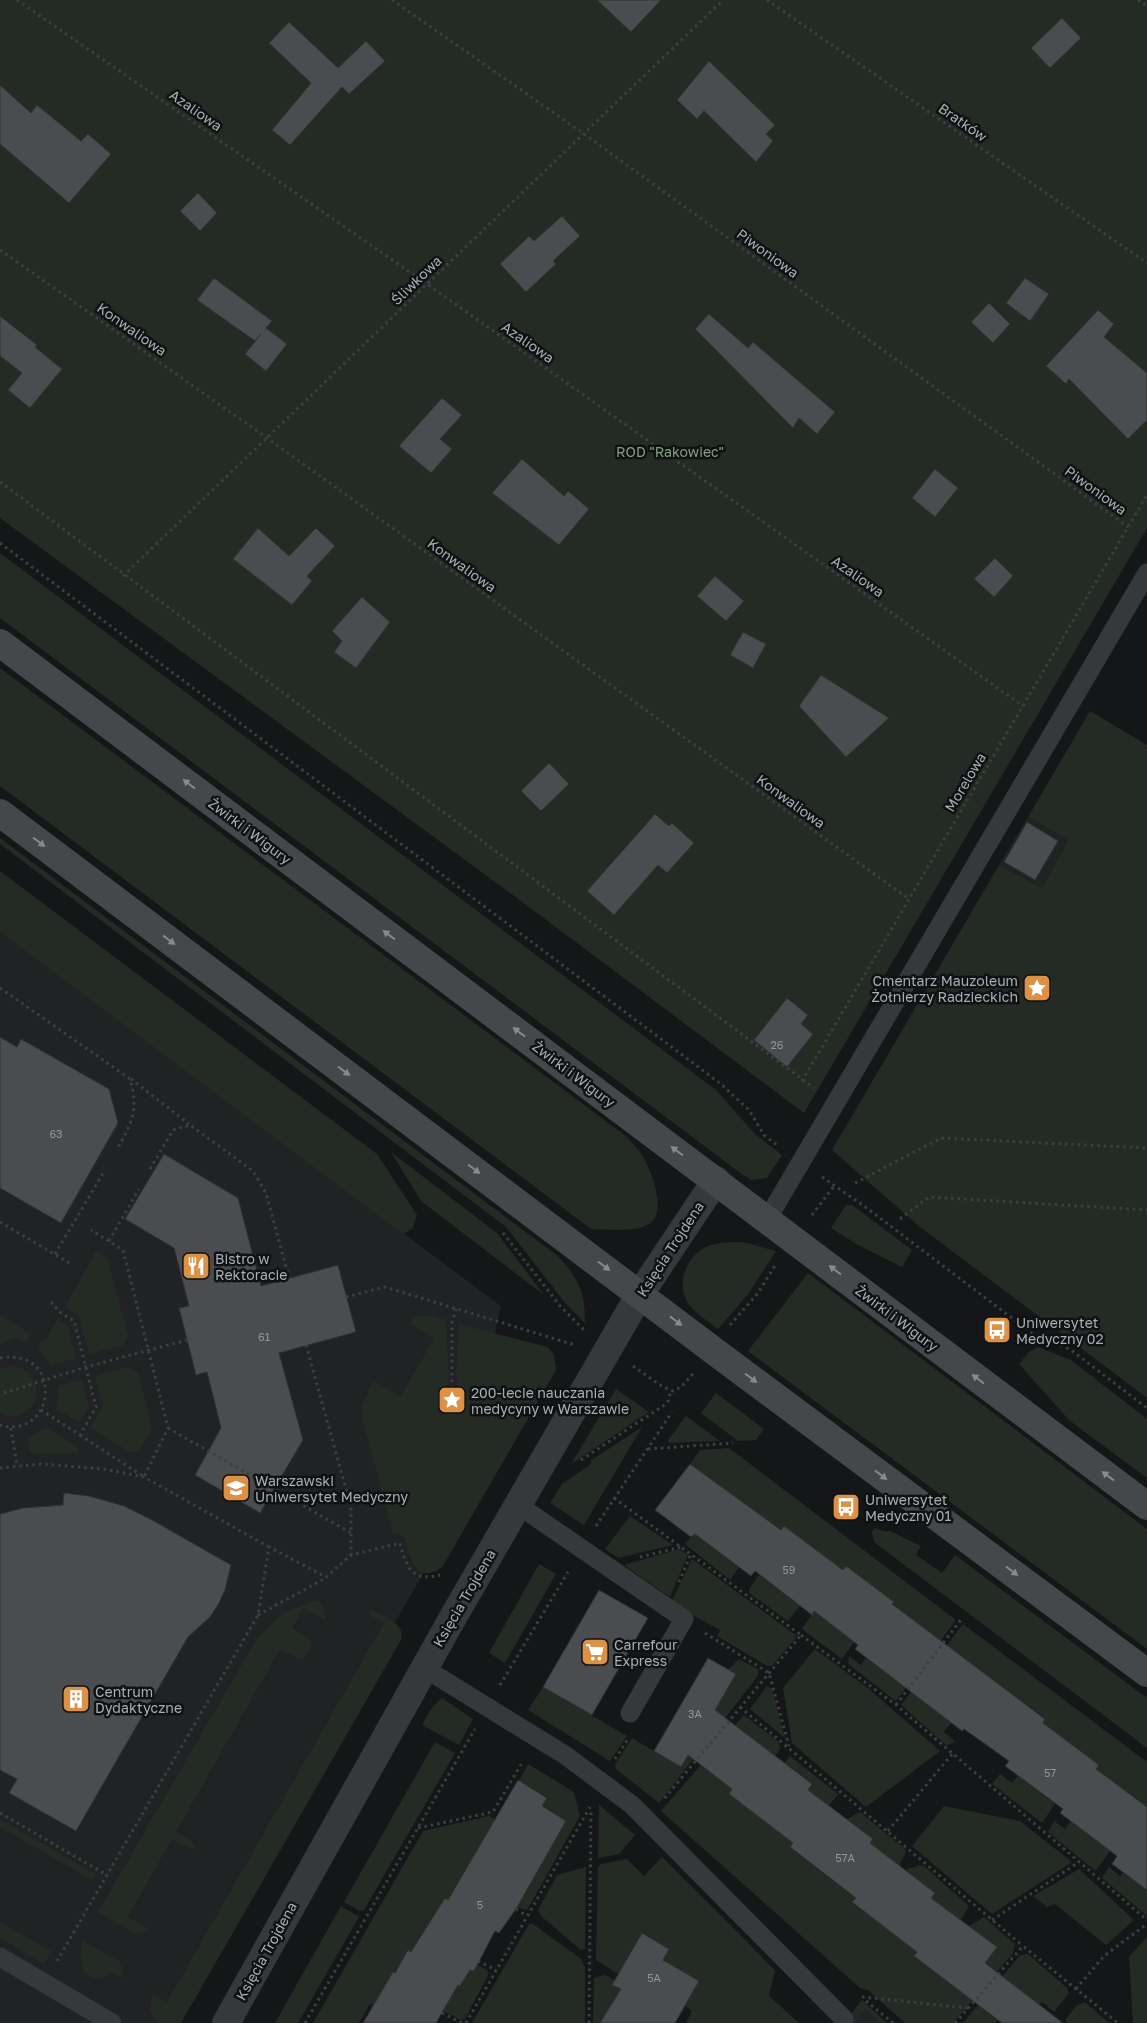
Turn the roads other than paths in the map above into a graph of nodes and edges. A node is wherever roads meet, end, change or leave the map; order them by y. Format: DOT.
graph roads {
  1 [pos="1147,574"];
  2 [pos="0,643"];
  3 [pos="0,813"];
  4 [pos="716,1180"];
  5 [pos="768,1218"];
  6 [pos="640,1294"];
  7 [pos="518,1505"];
  8 [pos="1147,1506"];
  9 [pos="424,1668"];
  10 [pos="1147,1673"];
  11 [pos="630,1713"];
  12 [pos="0,1957"];
  13 [pos="844,2019"];
  14 [pos="112,2023"];
  15 [pos="226,2023"];
  1 -- 5 [label="lane"];
  4 -- 2 [label="main road, Żwirki i Wigury, one-way"];
  3 -- 6 [label="main road, one-way"];
  4 -- 5 [label="main road, Żwirki i Wigury"];
  4 -- 6 [label="street, Księcia Trojdena"];
  8 -- 5 [label="main road, Żwirki i Wigury, one-way"];
  6 -- 7 [label="street, Księcia Trojdena"];
  6 -- 10 [label="main road, one-way"];
  7 -- 9 [label="street, Księcia Trojdena"];
  7 -- 11 [label="lane"];
  9 -- 13 [label="lane"];
  9 -- 15 [label="street, Księcia Trojdena"];
  12 -- 14 [label="lane"];
}
